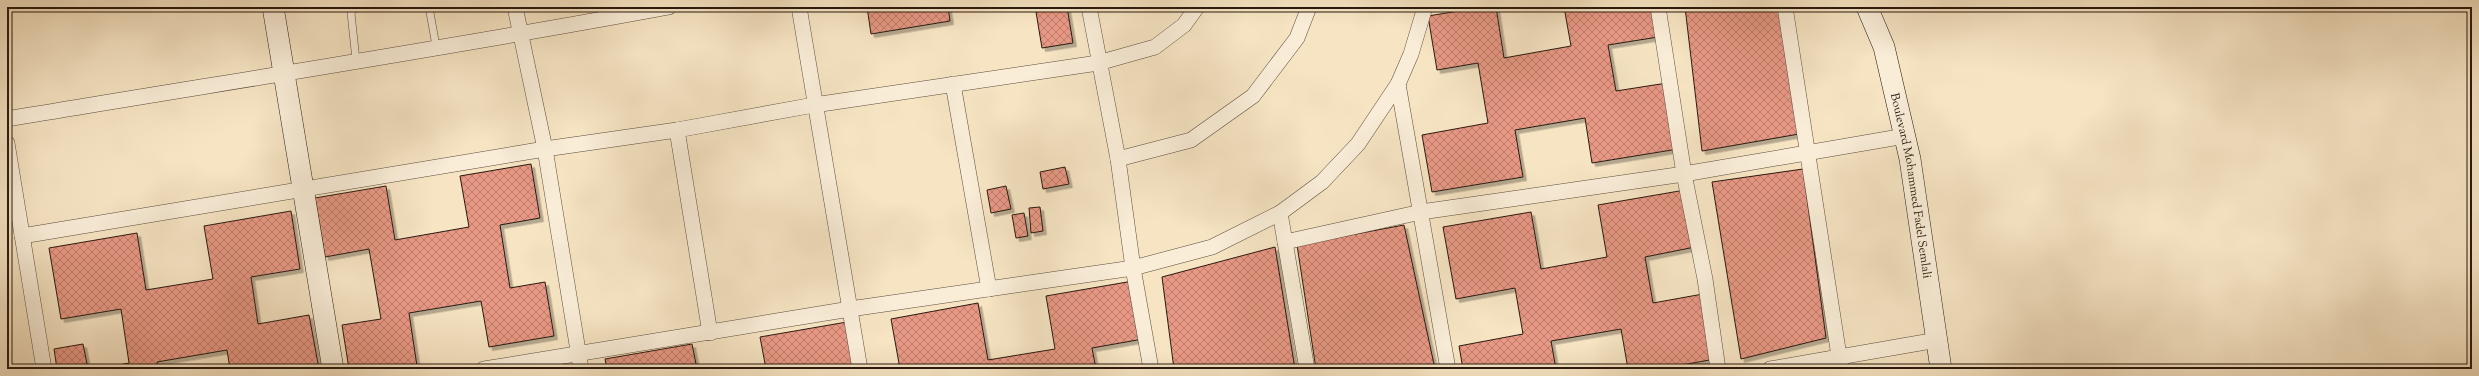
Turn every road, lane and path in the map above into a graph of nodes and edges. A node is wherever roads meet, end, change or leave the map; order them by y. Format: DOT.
graph roads {
  1 [pos="273,7"];
  2 [pos="355,7"];
  3 [pos="429,7"];
  4 [pos="515,7"];
  5 [pos="669,7"];
  6 [pos="799,7"];
  7 [pos="1089,7"];
  8 [pos="1197,7"];
  9 [pos="1309,7"];
  10 [pos="1425,7"];
  11 [pos="1658,7"];
  12 [pos="1785,7"];
  13 [pos="1867,7"];
  14 [pos="520,35"];
  15 [pos="436,46"];
  16 [pos="356,60"];
  17 [pos="1098,63"];
  18 [pos="283,72"];
  19 [pos="953,84"];
  20 [pos="1398,84"];
  21 [pos="814,105"];
  22 [pos="7,119"];
  23 [pos="677,130"];
  24 [pos="1905,136"];
  25 [pos="7,144"];
  26 [pos="545,149"];
  27 [pos="1807,151"];
  28 [pos="1118,159"];
  29 [pos="1684,174"];
  30 [pos="303,189"];
  31 [pos="1421,212"];
  32 [pos="1280,213"];
  33 [pos="22,236"];
  34 [pos="1285,242"];
  35 [pos="1133,268"];
  36 [pos="989,289"];
  37 [pos="850,309"];
  38 [pos="710,333"];
  39 [pos="1937,340"];
  40 [pos="579,354"];
  41 [pos="1840,363"];
  42 [pos="44,369"];
  43 [pos="332,369"];
  44 [pos="484,369"];
  45 [pos="581,369"];
  46 [pos="860,369"];
  47 [pos="1151,369"];
  48 [pos="1307,369"];
  49 [pos="1448,369"];
  50 [pos="1718,369"];
  51 [pos="1770,369"];
  52 [pos="1941,369"];
  1 -- 18 [label="street"];
  2 -- 16 [label="lane"];
  3 -- 15 [label="lane"];
  4 -- 14 [label="street"];
  5 -- 14 [label="street"];
  6 -- 21 [label="street"];
  7 -- 17 [label="street"];
  8 -- 17 [label="street"];
  9 -- 28 [label="street"];
  10 -- 20 [label="street"];
  11 -- 29 [label="street"];
  12 -- 27 [label="street"];
  13 -- 24 [label="street, Boulevard Mohammed Fadel Semlali"];
  14 -- 15 [label="street"];
  14 -- 26 [label="street"];
  15 -- 16 [label="street"];
  16 -- 18 [label="street"];
  17 -- 19 [label="street"];
  17 -- 28 [label="street"];
  18 -- 22 [label="street"];
  18 -- 30 [label="street"];
  19 -- 21 [label="street"];
  19 -- 36 [label="street"];
  20 -- 31 [label="street"];
  20 -- 32 [label="street"];
  21 -- 23 [label="street"];
  21 -- 37 [label="street"];
  23 -- 26 [label="street"];
  23 -- 38 [label="street"];
  24 -- 27 [label="street"];
  24 -- 39 [label="street, Boulevard Mohammed Fadel Semlali"];
  25 -- 33 [label="street"];
  26 -- 30 [label="street"];
  26 -- 40 [label="street"];
  27 -- 29 [label="street"];
  27 -- 41 [label="street"];
  28 -- 35 [label="street"];
  29 -- 31 [label="street"];
  29 -- 50 [label="street"];
  30 -- 33 [label="street"];
  30 -- 43 [label="street"];
  31 -- 34 [label="street"];
  31 -- 49 [label="street"];
  32 -- 34 [label="street"];
  32 -- 35 [label="street"];
  33 -- 42 [label="street"];
  34 -- 48 [label="street"];
  35 -- 36 [label="street"];
  35 -- 47 [label="street"];
  36 -- 37 [label="street"];
  37 -- 38 [label="street"];
  37 -- 46 [label="street"];
  38 -- 40 [label="street"];
  39 -- 41 [label="street"];
  39 -- 52 [label="street, Boulevard Mohammed Fadel Semlali"];
  40 -- 44 [label="street"];
  40 -- 45 [label="street"];
  41 -- 51 [label="street"];
}
